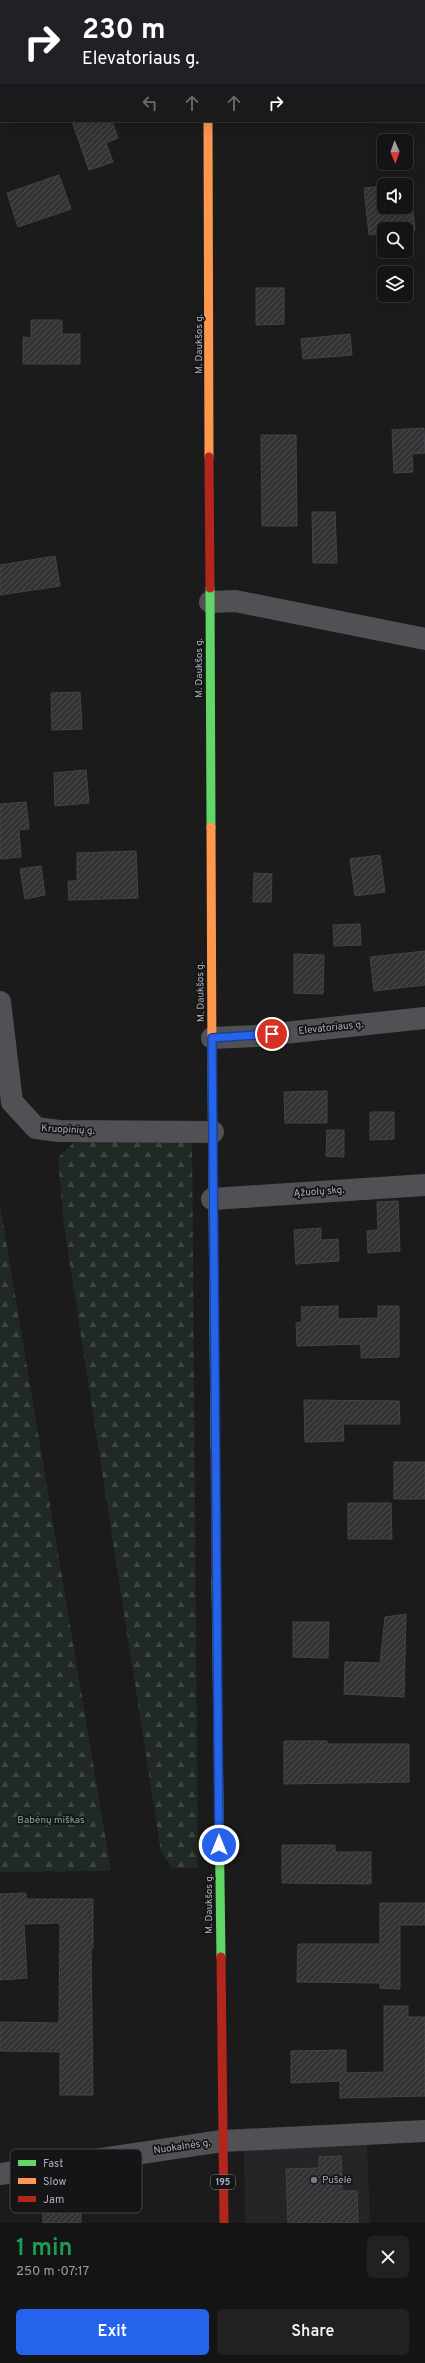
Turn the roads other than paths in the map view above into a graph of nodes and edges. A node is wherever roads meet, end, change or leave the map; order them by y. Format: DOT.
graph roads {
  1 [pos="208,122"];
  2 [pos="210,602"];
  3 [pos="425,639"];
  4 [pos="0,1002"];
  5 [pos="425,1018"];
  6 [pos="212,1038"];
  7 [pos="213,1132"];
  8 [pos="425,1184"];
  9 [pos="212,1199"];
  10 [pos="425,2130"];
  11 [pos="222,2141"];
  12 [pos="142,2153"];
  13 [pos="10,2173"];
  14 [pos="0,2174"];
  15 [pos="224,2223"];
  1 -- 2 [label="main road, M. Daukšos g. / 195"];
  2 -- 3 [label="street"];
  2 -- 6 [label="main road, M. Daukšos g. / 195"];
  4 -- 7 [label="street, Kruopinių g."];
  5 -- 6 [label="street, Elevatoriaus g."];
  6 -- 7 [label="main road, M. Daukšos g. / 195"];
  7 -- 9 [label="main road, M. Daukšos g. / 195"];
  8 -- 9 [label="street, Ąžuolų skg."];
  9 -- 11 [label="main road, M. Daukšos g. / 195"];
  10 -- 11 [label="street, Nuokalnės g."];
  11 -- 12 [label="street, Nuokalnės g."];
  11 -- 15 [label="main road, M. Daukšos g. / 195"];
  13 -- 14 [label="street, Nuokalnės g."];
}
